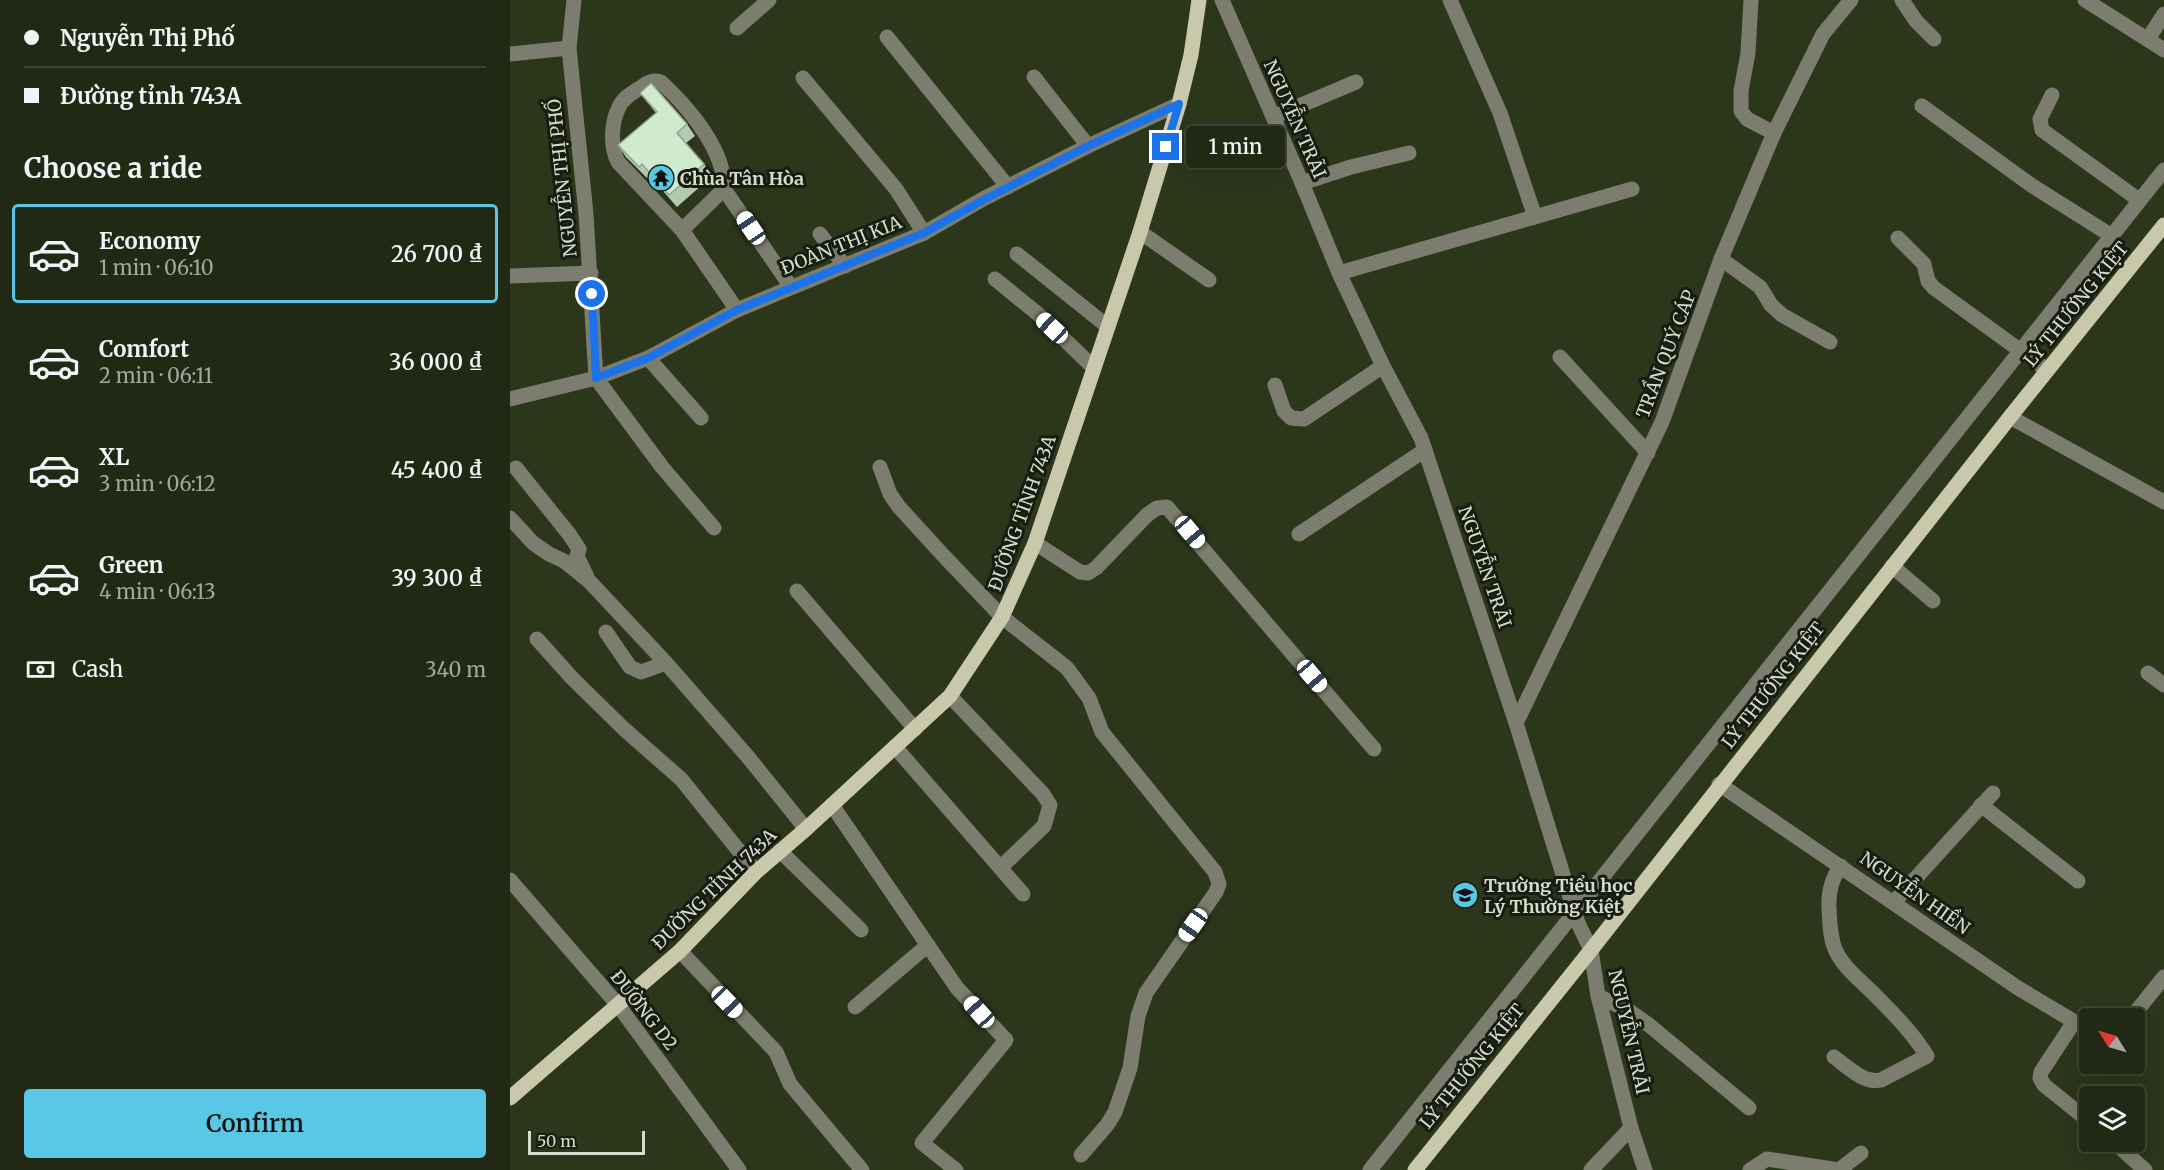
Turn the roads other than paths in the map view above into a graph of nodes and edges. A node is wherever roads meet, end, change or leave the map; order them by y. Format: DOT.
graph roads {
  1 [pos="574,0"];
  2 [pos="769,0"];
  3 [pos="1199,0"];
  4 [pos="1222,0"];
  5 [pos="1450,0"];
  6 [pos="1751,0"];
  7 [pos="1851,0"];
  8 [pos="1902,0"];
  9 [pos="2085,0"];
  10 [pos="2164,14"];
  11 [pos="737,28"];
  12 [pos="887,38"];
  13 [pos="1934,39"];
  14 [pos="2148,39"];
  15 [pos="569,48"];
  16 [pos="2164,50"];
  17 [pos="510,54"];
  18 [pos="1034,77"];
  19 [pos="803,78"];
  20 [pos="1356,82"];
  21 [pos="2052,95"];
  22 [pos="1179,104"];
  23 [pos="1922,106"];
  24 [pos="1273,117"];
  25 [pos="1773,133"];
  26 [pos="1088,146"];
  27 [pos="1409,153"];
  28 [pos="2164,170"];
  29 [pos="1302,183"];
  30 [pos="1008,187"];
  31 [pos="724,189"];
  32 [pos="1632,189"];
  33 [pos="2139,200"];
  34 [pos="1535,217"];
  35 [pos="2164,225"];
  36 [pos="682,230"];
  37 [pos="1140,232"];
  38 [pos="924,233"];
  39 [pos="820,234"];
  40 [pos="2112,236"];
  41 [pos="1898,238"];
  42 [pos="1017,254"];
  43 [pos="1721,259"];
  44 [pos="845,266"];
  45 [pos="591,273"];
  46 [pos="1339,273"];
  47 [pos="510,276"];
  48 [pos="995,279"];
  49 [pos="1209,280"];
  50 [pos="791,287"];
  51 [pos="737,310"];
  52 [pos="1107,326"];
  53 [pos="1830,342"];
  54 [pos="2021,351"];
  55 [pos="1560,357"];
  56 [pos="648,358"];
  57 [pos="1383,366"];
  58 [pos="1093,367"];
  59 [pos="2047,370"];
  60 [pos="596,378"];
  61 [pos="1275,385"];
  62 [pos="510,399"];
  63 [pos="2010,417"];
  64 [pos="701,418"];
  65 [pos="1425,450"];
  66 [pos="1648,453"];
  67 [pos="880,467"];
  68 [pos="516,468"];
  69 [pos="2164,502"];
  70 [pos="510,518"];
  71 [pos="714,528"];
  72 [pos="1299,534"];
  73 [pos="1035,543"];
  74 [pos="1892,566"];
  75 [pos="590,582"];
  76 [pos="797,591"];
  77 [pos="1933,601"];
  78 [pos="1002,617"];
  79 [pos="606,632"];
  80 [pos="537,639"];
  81 [pos="666,663"];
  82 [pos="2148,673"];
  83 [pos="2164,685"];
  84 [pos="951,696"];
  85 [pos="1516,723"];
  86 [pos="915,729"];
  87 [pos="895,747"];
  88 [pos="1374,749"];
  89 [pos="1719,784"];
  90 [pos="1993,793"];
  91 [pos="832,805"];
  92 [pos="1981,805"];
  93 [pos="806,829"];
  94 [pos="780,851"];
  95 [pos="1841,866"];
  96 [pos="1000,867"];
  97 [pos="756,872"];
  98 [pos="510,880"];
  99 [pos="2078,881"];
  100 [pos="1023,894"];
  101 [pos="1894,902"];
  102 [pos="1574,911"];
  103 [pos="861,930"];
  104 [pos="928,945"];
  105 [pos="1591,950"];
  106 [pos="680,951"];
  107 [pos="2164,977"];
  108 [pos="1598,996"];
  109 [pos="618,1005"];
  110 [pos="855,1007"];
  111 [pos="2139,1008"];
  112 [pos="2074,1022"];
  113 [pos="2079,1025"];
  114 [pos="1834,1057"];
  115 [pos="510,1098"];
  116 [pos="1749,1108"];
  117 [pos="2079,1113"];
  118 [pos="1631,1128"];
  119 [pos="2125,1152"];
  120 [pos="1861,1154"];
  121 [pos="1081,1155"];
  122 [pos="738,1170"];
  123 [pos="862,1170"];
  124 [pos="956,1170"];
  125 [pos="1370,1170"];
  126 [pos="1415,1170"];
  127 [pos="1591,1170"];
  128 [pos="1645,1170"];
  129 [pos="1750,1170"];
  130 [pos="1839,1170"];
  131 [pos="2145,1170"];
  1 -- 15 [label="street, NGUYỄN THỊ PHỐ"];
  2 -- 11 [label="street"];
  3 -- 22 [label="main road, ĐƯỜNG TỈNH 743A"];
  4 -- 24 [label="street, NGUYỄN TRÃI"];
  5 -- 34 [label="street"];
  6 -- 25 [label="street"];
  7 -- 25 [label="street, TRẦN QUÝ CÁP"];
  8 -- 13 [label="street"];
  9 -- 14 [label="street"];
  10 -- 14 [label="street"];
  12 -- 30 [label="street"];
  14 -- 16 [label="street"];
  15 -- 17 [label="street"];
  15 -- 45 [label="street, NGUYỄN THỊ PHỐ"];
  18 -- 26 [label="street"];
  19 -- 38 [label="street"];
  20 -- 24 [label="street"];
  21 -- 33 [label="street"];
  22 -- 26 [label="street, ĐOÀN THỊ KIA"];
  22 -- 37 [label="main road, ĐƯỜNG TỈNH 743A"];
  23 -- 40 [label="street"];
  24 -- 29 [label="street, NGUYỄN TRÃI"];
  25 -- 43 [label="street, TRẦN QUÝ CÁP"];
  26 -- 30 [label="street, ĐOÀN THỊ KIA"];
  27 -- 29 [label="street"];
  28 -- 33 [label="street"];
  29 -- 46 [label="street, NGUYỄN TRÃI"];
  30 -- 38 [label="street, ĐOÀN THỊ KIA"];
  31 -- 36 [label="street"];
  31 -- 36 [label="street"];
  31 -- 50 [label="street"];
  32 -- 34 [label="street"];
  33 -- 40 [label="street"];
  34 -- 46 [label="street"];
  35 -- 59 [label="main road, LÝ THƯỜNG KIỆT"];
  36 -- 51 [label="street"];
  37 -- 49 [label="street"];
  37 -- 52 [label="main road, ĐƯỜNG TỈNH 743A"];
  38 -- 44 [label="street, ĐOÀN THỊ KIA"];
  39 -- 44 [label="street"];
  40 -- 54 [label="street"];
  41 -- 54 [label="street"];
  42 -- 52 [label="street"];
  43 -- 53 [label="street"];
  43 -- 66 [label="street, TRẦN QUÝ CÁP"];
  44 -- 50 [label="street, ĐOÀN THỊ KIA"];
  45 -- 47 [label="street"];
  45 -- 60 [label="street, NGUYỄN THỊ PHỐ"];
  46 -- 57 [label="street, NGUYỄN TRÃI"];
  48 -- 58 [label="street"];
  50 -- 51 [label="street, ĐOÀN THỊ KIA"];
  51 -- 56 [label="street, ĐOÀN THỊ KIA"];
  52 -- 58 [label="main road, ĐƯỜNG TỈNH 743A"];
  54 -- 59 [label="street"];
  54 -- 102 [label="street"];
  55 -- 66 [label="street"];
  56 -- 60 [label="street, ĐOÀN THỊ KIA"];
  56 -- 64 [label="street"];
  57 -- 61 [label="street"];
  57 -- 65 [label="street, NGUYỄN TRÃI"];
  58 -- 73 [label="main road, ĐƯỜNG TỈNH 743A"];
  59 -- 63 [label="main road, LÝ THƯỜNG KIỆT"];
  60 -- 62 [label="street, ĐOÀN THỊ KIA"];
  60 -- 71 [label="street"];
  63 -- 69 [label="street"];
  63 -- 74 [label="main road, LÝ THƯỜNG KIỆT"];
  65 -- 72 [label="street"];
  65 -- 85 [label="street, NGUYỄN TRÃI"];
  66 -- 85 [label="street, TRẦN QUÝ CÁP"];
  67 -- 78 [label="street"];
  68 -- 75 [label="street"];
  70 -- 75 [label="street"];
  73 -- 78 [label="main road, ĐƯỜNG TỈNH 743A"];
  73 -- 88 [label="street"];
  74 -- 77 [label="street"];
  74 -- 89 [label="main road, LÝ THƯỜNG KIỆT"];
  75 -- 81 [label="street"];
  76 -- 86 [label="street"];
  78 -- 84 [label="main road, ĐƯỜNG TỈNH 743A"];
  78 -- 121 [label="street"];
  79 -- 81 [label="street"];
  80 -- 97 [label="street"];
  81 -- 93 [label="street"];
  82 -- 83 [label="street"];
  84 -- 86 [label="main road, ĐƯỜNG TỈNH 743A"];
  84 -- 96 [label="street"];
  85 -- 102 [label="street, NGUYỄN TRÃI"];
  86 -- 87 [label="main road, ĐƯỜNG TỈNH 743A"];
  87 -- 91 [label="main road, ĐƯỜNG TỈNH 743A"];
  87 -- 96 [label="street"];
  89 -- 95 [label="street, NGUYỄN HIỀN"];
  89 -- 105 [label="main road, LÝ THƯỜNG KIỆT"];
  90 -- 92 [label="street"];
  91 -- 93 [label="main road, ĐƯỜNG TỈNH 743A"];
  91 -- 104 [label="street"];
  92 -- 99 [label="street"];
  92 -- 101 [label="street"];
  93 -- 94 [label="main road, ĐƯỜNG TỈNH 743A"];
  94 -- 97 [label="main road, ĐƯỜNG TỈNH 743A"];
  94 -- 103 [label="street"];
  95 -- 101 [label="street, NGUYỄN HIỀN"];
  95 -- 114 [label="street"];
  96 -- 100 [label="street"];
  97 -- 106 [label="main road, ĐƯỜNG TỈNH 743A"];
  98 -- 109 [label="street, ĐƯỜNG D2"];
  101 -- 112 [label="street, NGUYỄN HIỀN"];
  102 -- 105 [label="street, NGUYỄN TRÃI"];
  102 -- 125 [label="street"];
  104 -- 110 [label="street"];
  104 -- 124 [label="street"];
  105 -- 108 [label="street, NGUYỄN TRÃI"];
  105 -- 126 [label="main road, LÝ THƯỜNG KIỆT"];
  106 -- 109 [label="main road, ĐƯỜNG TỈNH 743A"];
  106 -- 123 [label="street"];
  107 -- 111 [label="street"];
  108 -- 116 [label="street"];
  108 -- 118 [label="street, NGUYỄN TRÃI"];
  109 -- 115 [label="main road, ĐƯỜNG TỈNH 743A"];
  109 -- 122 [label="street, ĐƯỜNG D2"];
  112 -- 113 [label="street, NGUYỄN HIỀN"];
  112 -- 117 [label="street"];
  118 -- 127 [label="street"];
  118 -- 128 [label="street, NGUYỄN TRÃI"];
  119 -- 131 [label="street"];
  120 -- 130 [label="street"];
  129 -- 130 [label="street"];
}
